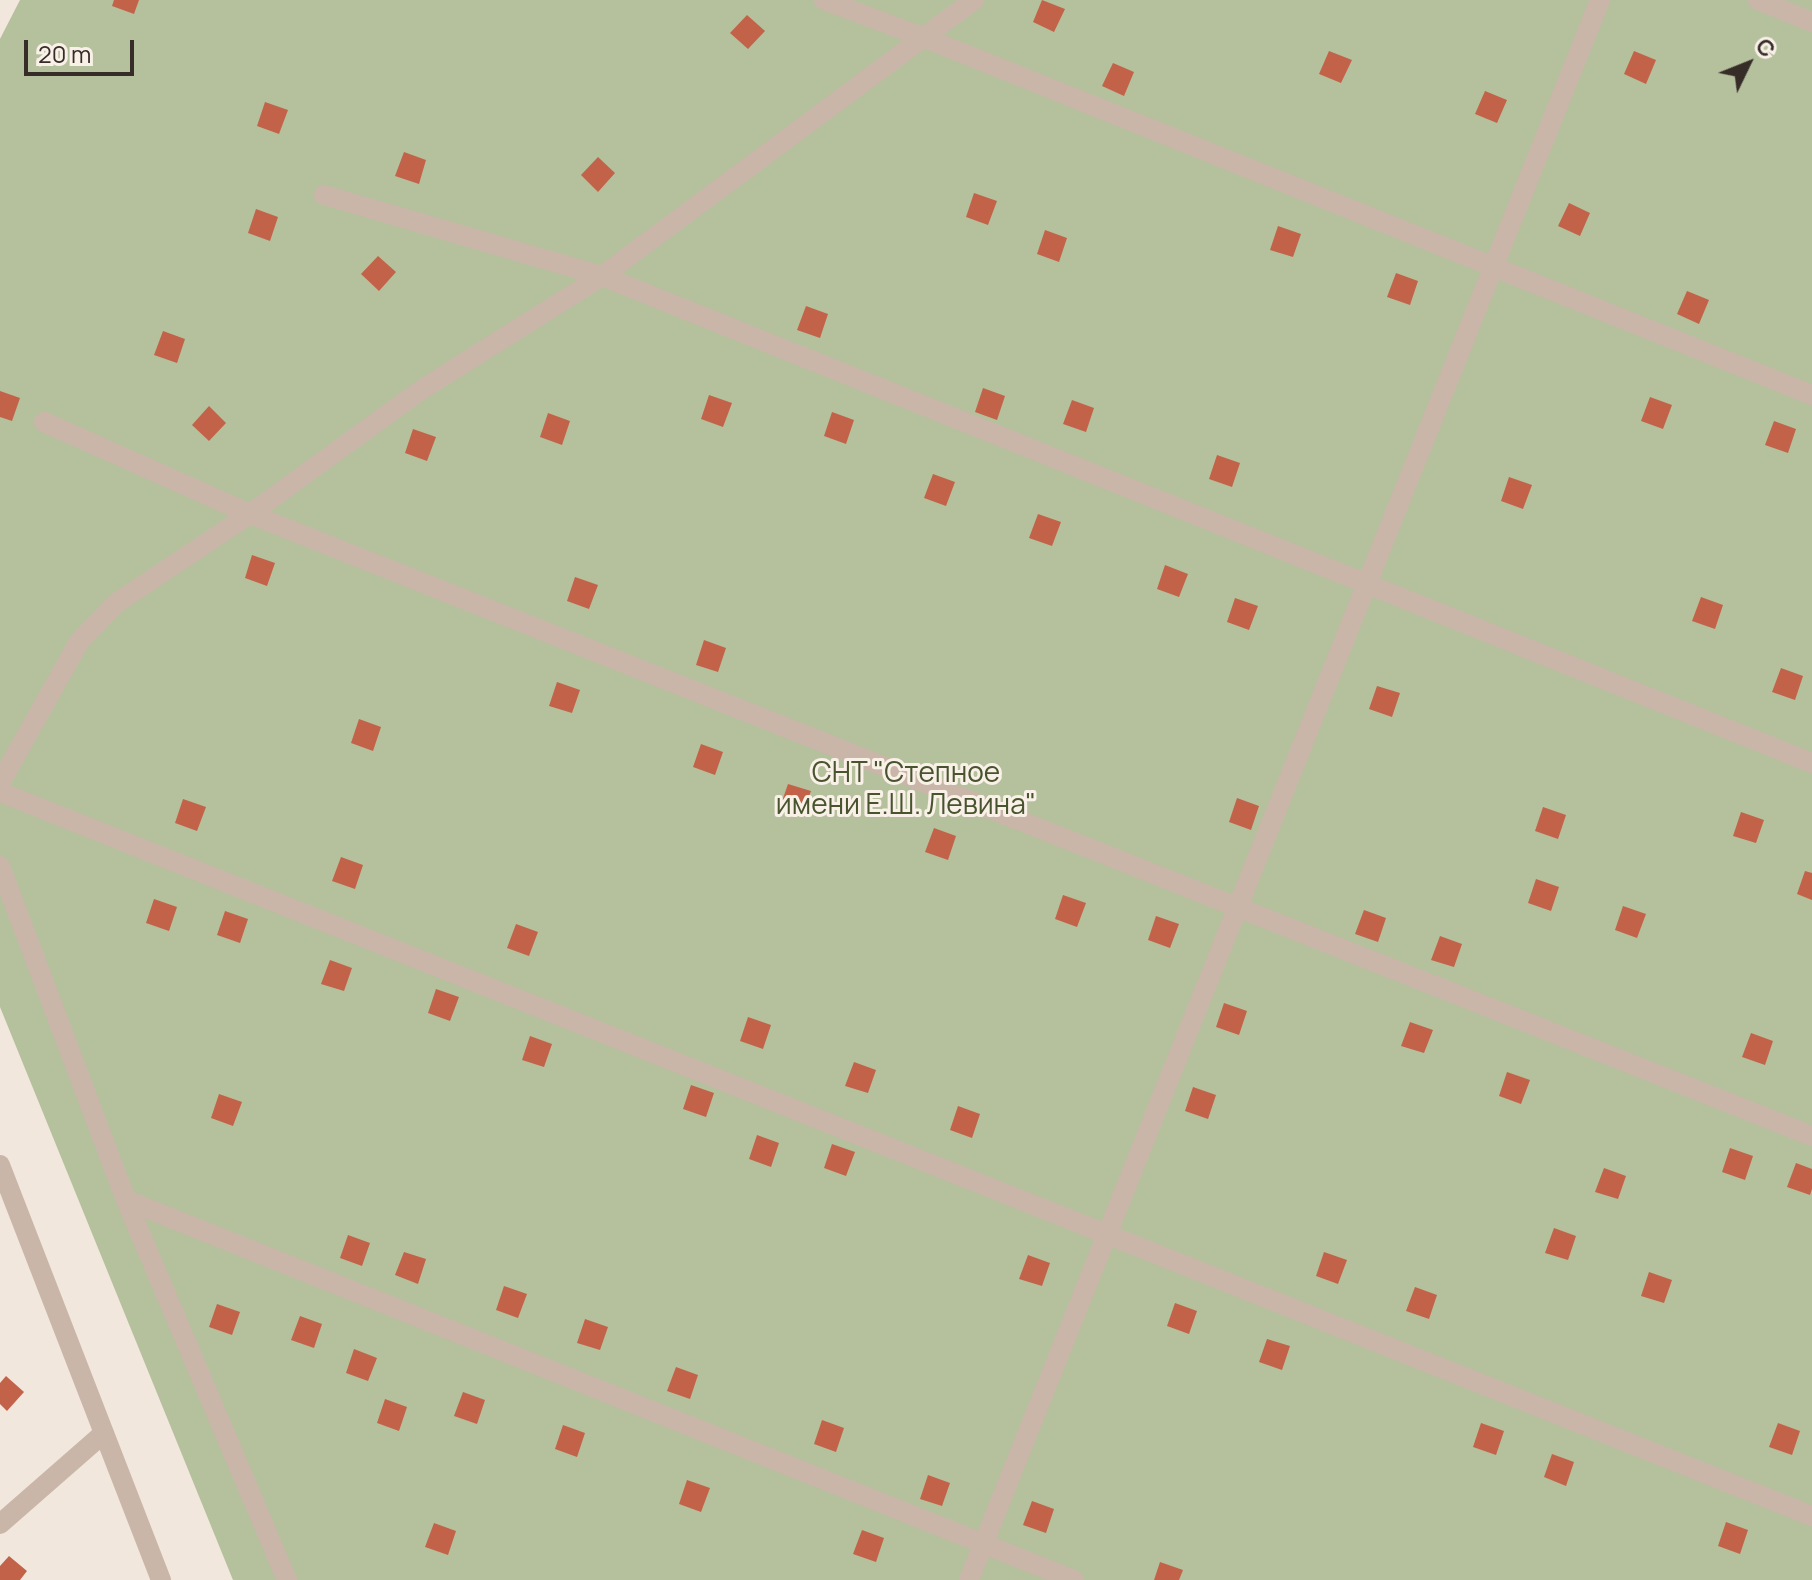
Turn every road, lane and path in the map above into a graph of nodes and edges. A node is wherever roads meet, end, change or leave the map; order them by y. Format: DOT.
graph roads {
  1 [pos="824,0"];
  2 [pos="974,0"];
  3 [pos="1600,0"];
  4 [pos="1758,0"];
  5 [pos="1812,22"];
  6 [pos="925,38"];
  7 [pos="324,195"];
  8 [pos="1493,266"];
  9 [pos="602,276"];
  10 [pos="1812,395"];
  11 [pos="44,422"];
  12 [pos="250,514"];
  13 [pos="1367,584"];
  14 [pos="1812,763"];
  15 [pos="0,783"];
  16 [pos="0,792"];
  17 [pos="0,866"];
  18 [pos="1238,907"];
  19 [pos="1812,1136"];
  20 [pos="0,1165"];
  21 [pos="126,1200"];
  22 [pos="1108,1234"];
  23 [pos="104,1433"];
  24 [pos="1812,1516"];
  25 [pos="0,1524"];
  26 [pos="984,1544"];
  27 [pos="161,1580"];
  28 [pos="287,1580"];
  29 [pos="969,1580"];
  30 [pos="1074,1580"];
  1 -- 6 [label="street"];
  2 -- 6 [label="street"];
  3 -- 8 [label="street"];
  4 -- 5 [label="street"];
  6 -- 8 [label="street"];
  6 -- 9 [label="street"];
  7 -- 9 [label="street"];
  8 -- 10 [label="street"];
  8 -- 13 [label="street"];
  9 -- 12 [label="street"];
  9 -- 13 [label="street"];
  11 -- 12 [label="street"];
  12 -- 15 [label="street"];
  12 -- 18 [label="street"];
  13 -- 14 [label="street"];
  13 -- 18 [label="street"];
  16 -- 22 [label="street"];
  17 -- 21 [label="street"];
  18 -- 19 [label="street"];
  18 -- 22 [label="street"];
  20 -- 23 [label="street"];
  21 -- 26 [label="street"];
  21 -- 28 [label="street"];
  22 -- 24 [label="street"];
  22 -- 26 [label="street"];
  23 -- 25 [label="street"];
  23 -- 27 [label="street"];
  26 -- 29 [label="street"];
  26 -- 30 [label="street"];
}
